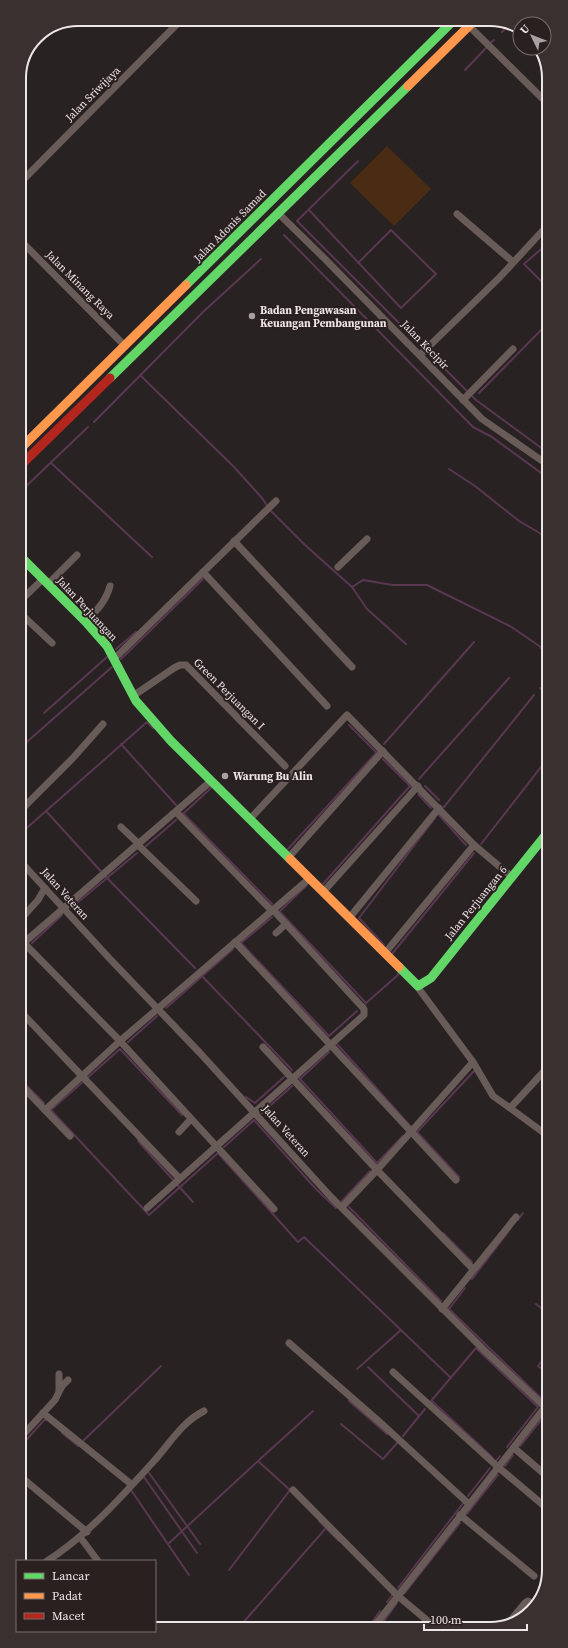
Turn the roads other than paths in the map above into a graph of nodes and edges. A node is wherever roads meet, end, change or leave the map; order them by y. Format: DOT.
graph roads {
  1 [pos="175,26"];
  2 [pos="448,26"];
  3 [pos="469,26"];
  4 [pos="382,92"];
  5 [pos="542,98"];
  6 [pos="391,101"];
  7 [pos="26,177"];
  8 [pos="278,213"];
  9 [pos="457,214"];
  10 [pos="542,231"];
  11 [pos="26,246"];
  12 [pos="513,262"];
  13 [pos="125,346"];
  14 [pos="513,349"];
  15 [pos="422,353"];
  16 [pos="467,395"];
  17 [pos="68,401"];
  18 [pos="77,410"];
  19 [pos="26,442"];
  20 [pos="26,460"];
  21 [pos="542,461"];
  22 [pos="276,501"];
  23 [pos="367,539"];
  24 [pos="234,541"];
  25 [pos="77,555"];
  26 [pos="26,562"];
  27 [pos="338,567"];
  28 [pos="202,572"];
  29 [pos="45,582"];
  30 [pos="110,586"];
  31 [pos="26,596"];
  32 [pos="26,619"];
  33 [pos="85,621"];
  34 [pos="52,643"];
  35 [pos="115,658"];
  36 [pos="352,667"];
  37 [pos="133,696"];
  38 [pos="328,706"];
  39 [pos="103,724"];
  40 [pos="383,751"];
  41 [pos="285,766"];
  42 [pos="211,781"];
  43 [pos="418,786"];
  44 [pos="26,805"];
  45 [pos="439,808"];
  46 [pos="176,812"];
  47 [pos="250,819"];
  48 [pos="121,827"];
  49 [pos="542,840"];
  50 [pos="139,845"];
  51 [pos="474,845"];
  52 [pos="288,858"];
  53 [pos="26,867"];
  54 [pos="512,877"];
  55 [pos="310,878"];
  56 [pos="45,888"];
  57 [pos="324,892"];
  58 [pos="196,901"];
  59 [pos="63,908"];
  60 [pos="272,910"];
  61 [pos="26,913"];
  62 [pos="350,917"];
  63 [pos="286,924"];
  64 [pos="276,933"];
  65 [pos="26,941"];
  66 [pos="235,942"];
  67 [pos="26,949"];
  68 [pos="384,953"];
  69 [pos="418,986"];
  70 [pos="158,1009"];
  71 [pos="26,1017"];
  72 [pos="120,1041"];
  73 [pos="329,1044"];
  74 [pos="263,1047"];
  75 [pos="473,1062"];
  76 [pos="542,1073"];
  77 [pos="82,1076"];
  78 [pos="292,1077"];
  79 [pos="26,1090"];
  80 [pos="510,1108"];
  81 [pos="45,1110"];
  82 [pos="254,1112"];
  83 [pos="191,1120"];
  84 [pos="179,1132"];
  85 [pos="542,1132"];
  86 [pos="411,1133"];
  87 [pos="70,1136"];
  88 [pos="217,1147"];
  89 [pos="377,1170"];
  90 [pos="179,1178"];
  91 [pos="456,1180"];
  92 [pos="342,1207"];
  93 [pos="147,1208"];
  94 [pos="274,1209"];
  95 [pos="516,1217"];
  96 [pos="474,1269"];
  97 [pos="442,1308"];
  98 [pos="289,1343"];
  99 [pos="393,1372"];
  100 [pos="59,1374"];
  101 [pos="68,1380"];
  102 [pos="60,1392"];
  103 [pos="542,1400"];
  104 [pos="204,1411"];
  105 [pos="542,1412"];
  106 [pos="43,1413"];
  107 [pos="26,1432"];
  108 [pos="514,1448"];
  109 [pos="498,1468"];
  110 [pos="542,1472"];
  111 [pos="26,1481"];
  112 [pos="131,1484"];
  113 [pos="293,1490"];
  114 [pos="469,1504"];
  115 [pos="542,1504"];
  116 [pos="460,1515"];
  117 [pos="87,1532"];
  118 [pos="80,1537"];
  119 [pos="48,1560"];
  120 [pos="97,1560"];
  121 [pos="534,1576"];
  122 [pos="398,1596"];
  123 [pos="529,1604"];
  124 [pos="515,1615"];
  125 [pos="378,1622"];
  126 [pos="429,1622"];
  1 -- 7 [label="street, Jalan Sriwijaya"];
  2 -- 4 [label="main road, Jalan Adonis Samad"];
  3 -- 5 [label="street"];
  3 -- 6 [label="main road"];
  4 -- 6 [label="main road"];
  4 -- 13 [label="main road, Jalan Adonis Samad"];
  6 -- 8 [label="main road"];
  8 -- 15 [label="street, Jalan Kecipir"];
  8 -- 18 [label="main road"];
  9 -- 12 [label="street"];
  10 -- 12 [label="street"];
  11 -- 13 [label="street, Jalan Minang Raya"];
  12 -- 15 [label="street"];
  13 -- 17 [label="main road, Jalan Adonis Samad"];
  14 -- 16 [label="street"];
  15 -- 16 [label="street, Jalan Kecipir"];
  16 -- 21 [label="street, Jalan Kecipir"];
  17 -- 18 [label="main road"];
  17 -- 19 [label="main road, Jalan Adonis Samad"];
  18 -- 20 [label="main road"];
  22 -- 24 [label="street"];
  23 -- 27 [label="street"];
  24 -- 28 [label="street"];
  24 -- 36 [label="street"];
  25 -- 29 [label="street"];
  26 -- 29 [label="main road, Jalan Perjuangan"];
  28 -- 35 [label="street"];
  28 -- 38 [label="street"];
  29 -- 31 [label="street"];
  29 -- 33 [label="main road, Jalan Perjuangan"];
  30 -- 33 [label="street"];
  32 -- 34 [label="street"];
  33 -- 35 [label="main road, Jalan Perjuangan"];
  35 -- 37 [label="main road, Jalan Perjuangan"];
  37 -- 41 [label="street, Green Perjuangan I"];
  37 -- 42 [label="main road, Jalan Perjuangan"];
  39 -- 44 [label="street"];
  40 -- 43 [label="street"];
  40 -- 47 [label="street"];
  40 -- 52 [label="street"];
  42 -- 46 [label="street"];
  42 -- 47 [label="main road, Jalan Perjuangan"];
  43 -- 45 [label="street"];
  43 -- 57 [label="street"];
  45 -- 51 [label="street"];
  45 -- 62 [label="street"];
  46 -- 50 [label="street"];
  46 -- 60 [label="street"];
  47 -- 52 [label="main road, Jalan Perjuangan"];
  48 -- 50 [label="street"];
  49 -- 54 [label="main road, Jalan Perjuangan 6"];
  50 -- 58 [label="street"];
  50 -- 59 [label="street"];
  51 -- 54 [label="street"];
  51 -- 68 [label="street"];
  52 -- 55 [label="main road, Jalan Perjuangan"];
  53 -- 56 [label="street, Jalan Veteran"];
  54 -- 69 [label="main road, Jalan Perjuangan 6"];
  55 -- 57 [label="main road, Jalan Perjuangan"];
  55 -- 60 [label="street"];
  56 -- 59 [label="street, Jalan Veteran"];
  56 -- 61 [label="street"];
  57 -- 62 [label="main road, Jalan Perjuangan"];
  59 -- 65 [label="street"];
  59 -- 70 [label="street, Jalan Veteran"];
  60 -- 63 [label="street"];
  60 -- 66 [label="street"];
  62 -- 68 [label="main road, Jalan Perjuangan"];
  63 -- 64 [label="street"];
  63 -- 73 [label="street"];
  66 -- 70 [label="street"];
  66 -- 73 [label="street"];
  67 -- 72 [label="street"];
  68 -- 69 [label="main road, Jalan Perjuangan"];
  69 -- 75 [label="street"];
  70 -- 72 [label="street"];
  70 -- 82 [label="street, Jalan Veteran"];
  71 -- 77 [label="street"];
  72 -- 77 [label="street"];
  72 -- 83 [label="street"];
  73 -- 78 [label="street"];
  73 -- 86 [label="street"];
  74 -- 78 [label="street"];
  75 -- 80 [label="street"];
  75 -- 86 [label="street"];
  76 -- 80 [label="street"];
  77 -- 81 [label="street"];
  77 -- 90 [label="street"];
  78 -- 82 [label="street"];
  78 -- 89 [label="street"];
  79 -- 81 [label="street"];
  80 -- 85 [label="street"];
  81 -- 87 [label="street"];
  82 -- 88 [label="street"];
  82 -- 92 [label="street, Jalan Veteran"];
  83 -- 84 [label="street"];
  83 -- 88 [label="street"];
  86 -- 89 [label="street"];
  86 -- 91 [label="street"];
  88 -- 90 [label="street"];
  88 -- 94 [label="street"];
  89 -- 92 [label="street"];
  89 -- 96 [label="street"];
  90 -- 93 [label="street"];
  92 -- 97 [label="street, Jalan Veteran"];
  95 -- 96 [label="street"];
  96 -- 97 [label="street"];
  97 -- 103 [label="street, Jalan Veteran"];
  98 -- 114 [label="street"];
  99 -- 109 [label="street"];
  100 -- 102 [label="street"];
  101 -- 102 [label="street"];
  102 -- 106 [label="street"];
  104 -- 112 [label="street"];
  105 -- 108 [label="street"];
  106 -- 107 [label="street"];
  106 -- 112 [label="street"];
  108 -- 109 [label="street"];
  108 -- 110 [label="street"];
  109 -- 114 [label="street"];
  109 -- 115 [label="street"];
  111 -- 117 [label="street"];
  112 -- 117 [label="street"];
  113 -- 122 [label="street"];
  114 -- 116 [label="street"];
  116 -- 121 [label="street"];
  116 -- 122 [label="street"];
  117 -- 118 [label="street"];
  118 -- 119 [label="street"];
  118 -- 120 [label="street"];
  122 -- 125 [label="street"];
  122 -- 126 [label="street"];
  123 -- 124 [label="street"];
}
